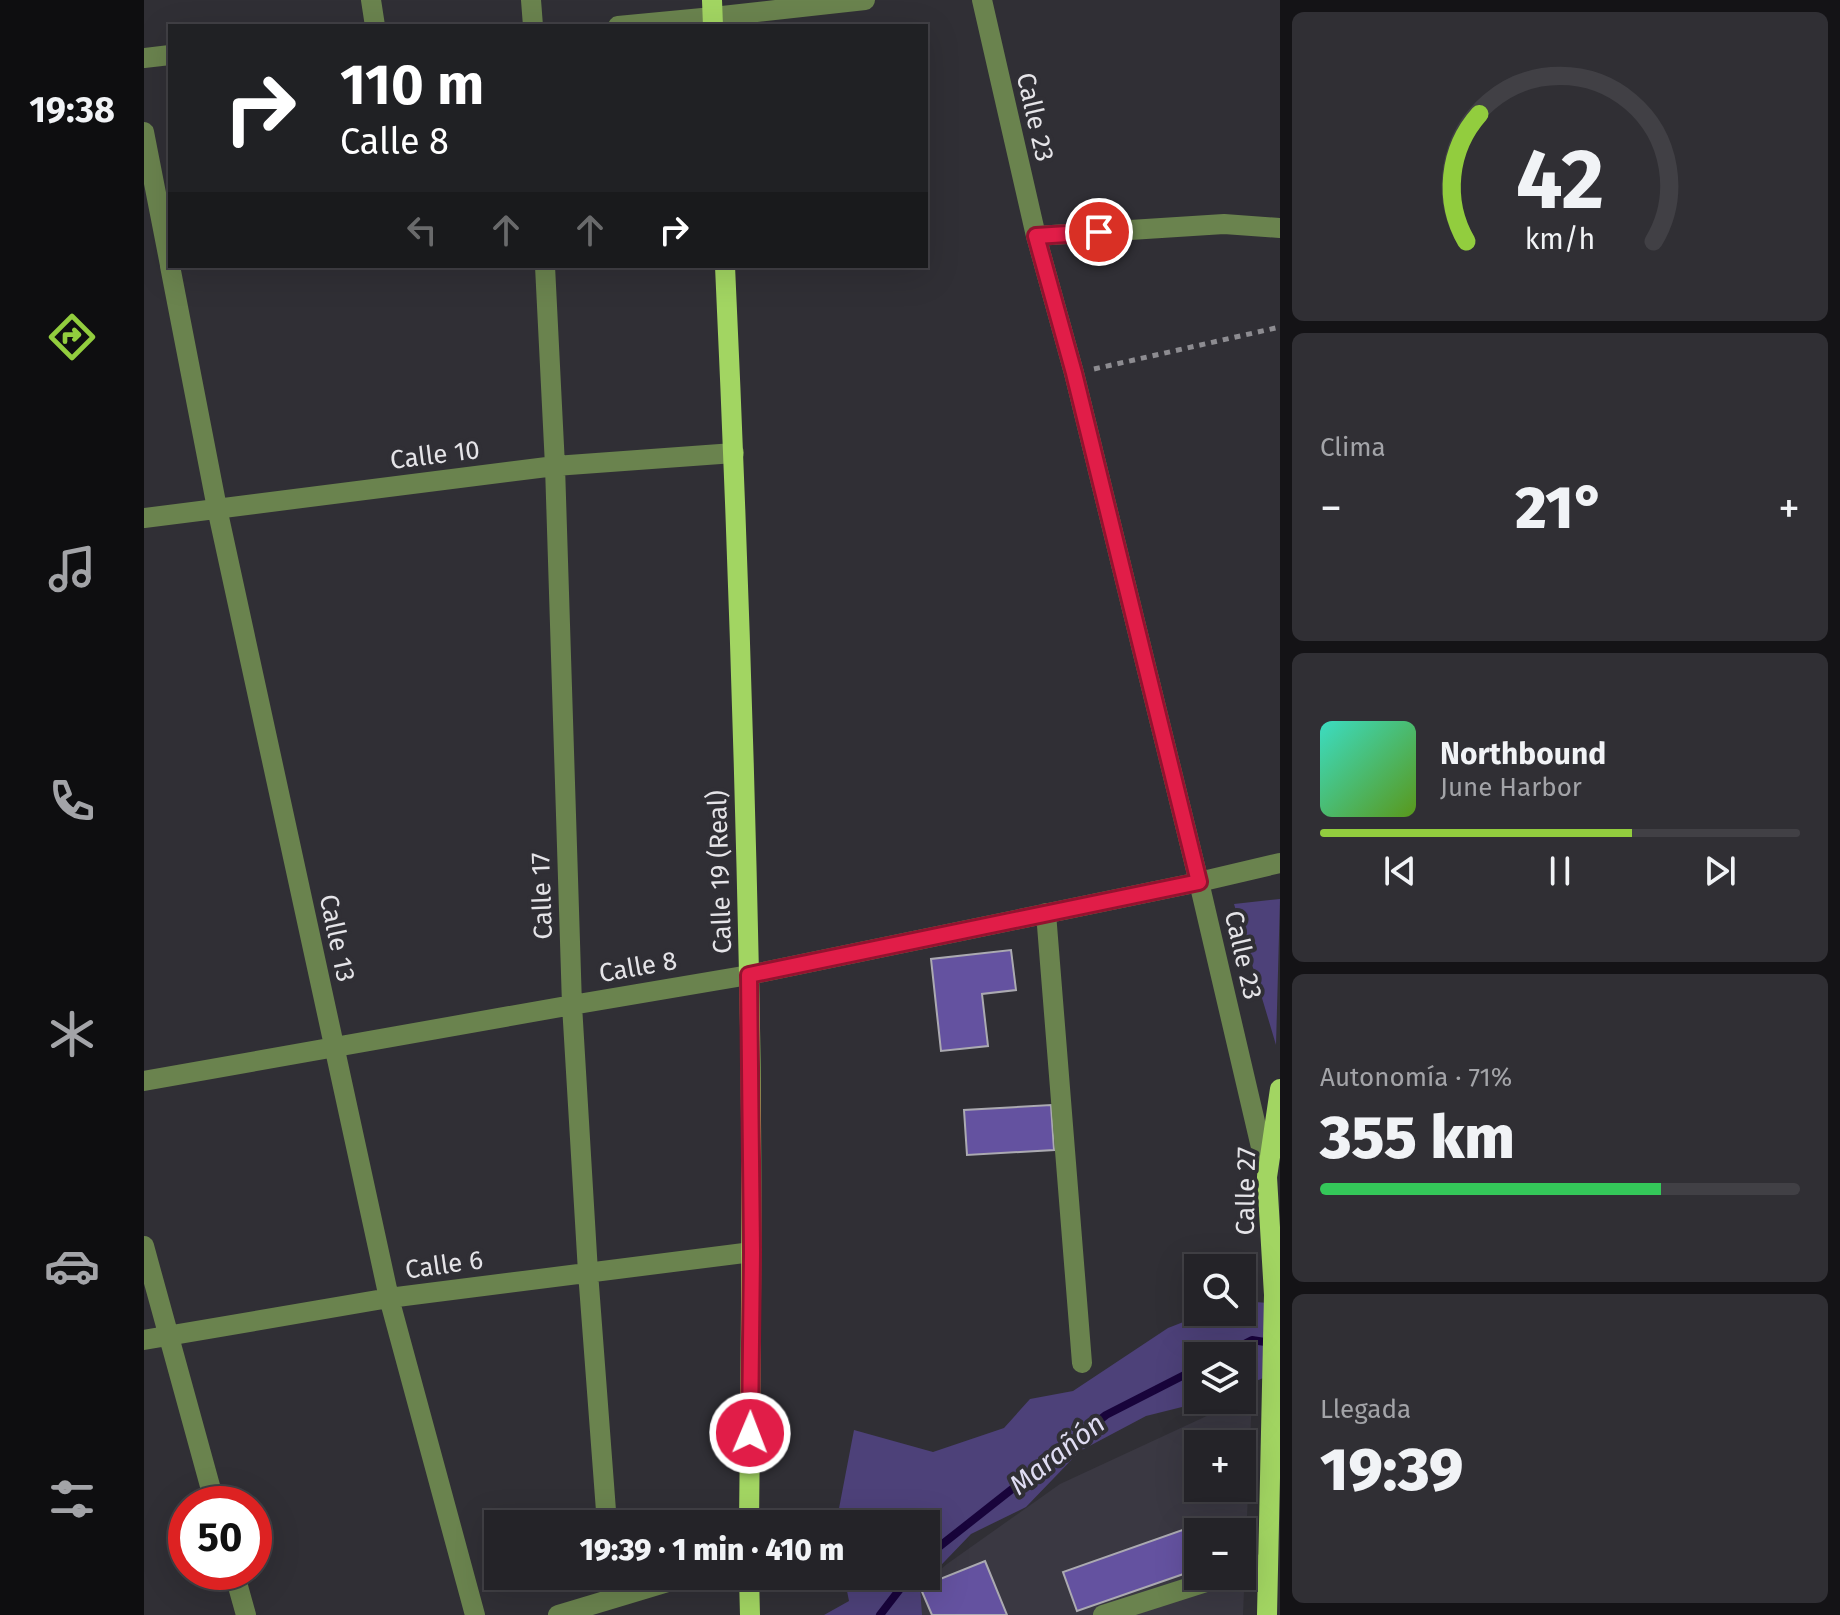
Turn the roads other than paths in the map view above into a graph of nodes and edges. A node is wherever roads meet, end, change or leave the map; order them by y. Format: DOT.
graph roads {
  1 [pos="371,0"];
  2 [pos="531,0"];
  3 [pos="865,0"];
  4 [pos="982,0"];
  5 [pos="713,14"];
  6 [pos="375,24"];
  7 [pos="533,24"];
  8 [pos="634,24"];
  9 [pos="168,55"];
  10 [pos="144,58"];
  11 [pos="144,132"];
  12 [pos="1280,228"];
  13 [pos="1036,236"];
  14 [pos="168,256"];
  15 [pos="170,268"];
  16 [pos="545,268"];
  17 [pos="725,268"];
  18 [pos="734,453"];
  19 [pos="555,466"];
  20 [pos="217,508"];
  21 [pos="144,518"];
  22 [pos="1280,863"];
  23 [pos="1199,882"];
  24 [pos="1046,913"];
  25 [pos="749,975"];
  26 [pos="572,1005"];
  27 [pos="334,1048"];
  28 [pos="144,1081"];
  29 [pos="1280,1089"];
  30 [pos="1267,1177"];
  31 [pos="144,1246"];
  32 [pos="752,1252"];
  33 [pos="588,1272"];
  34 [pos="1276,1283"];
  35 [pos="389,1298"];
  36 [pos="169,1336"];
  37 [pos="144,1340"];
  38 [pos="1082,1363"];
  39 [pos="210,1486"];
  40 [pos="606,1510"];
  41 [pos="749,1510"];
  42 [pos="1268,1562"];
  43 [pos="1256,1566"];
  44 [pos="1184,1589"];
  45 [pos="239,1590"];
  46 [pos="612,1590"];
  47 [pos="640,1590"];
  48 [pos="749,1590"];
  49 [pos="612,1598"];
  50 [pos="246,1615"];
  51 [pos="475,1615"];
  52 [pos="558,1615"];
  53 [pos="750,1615"];
  54 [pos="1103,1615"];
  55 [pos="1267,1615"];
  1 -- 6 [label="street"];
  2 -- 7 [label="street"];
  3 -- 5 [label="street"];
  4 -- 13 [label="street, Calle 23"];
  5 -- 8 [label="street"];
  9 -- 10 [label="street"];
  11 -- 14 [label="street, Calle 13"];
  12 -- 13 [label="street"];
  13 -- 23 [label="street, Calle 23"];
  15 -- 20 [label="street, Calle 13"];
  16 -- 19 [label="street, Calle 17"];
  17 -- 18 [label="main road, Calle 19 (Real)"];
  18 -- 19 [label="street, Calle 10"];
  18 -- 25 [label="main road, Calle 19 (Real)"];
  19 -- 20 [label="street, Calle 10"];
  19 -- 26 [label="street, Calle 17"];
  20 -- 21 [label="street, Calle 10"];
  20 -- 27 [label="street, Calle 13"];
  22 -- 23 [label="street, Calle 8"];
  23 -- 24 [label="street, Calle 8"];
  23 -- 30 [label="street, Calle 23"];
  24 -- 25 [label="street, Calle 8"];
  24 -- 38 [label="street"];
  25 -- 26 [label="street, Calle 8"];
  25 -- 32 [label="main road, Calle 19 (Real)"];
  26 -- 27 [label="street, Calle 8"];
  26 -- 33 [label="street, Calle 17"];
  27 -- 28 [label="street, Calle 8"];
  27 -- 35 [label="street, Calle 13"];
  29 -- 30 [label="main road, Calle 27"];
  30 -- 34 [label="main road, Calle 27"];
  31 -- 36 [label="street"];
  32 -- 33 [label="street, Calle 6"];
  32 -- 41 [label="main road, Calle 19 (Real)"];
  33 -- 35 [label="street, Calle 6"];
  33 -- 40 [label="street, Calle 17"];
  34 -- 42 [label="main road, Calle 27"];
  35 -- 36 [label="street, Calle 6"];
  35 -- 51 [label="street, Calle 13"];
  36 -- 37 [label="street, Calle 6"];
  36 -- 39 [label="street"];
  42 -- 43 [label="street"];
  42 -- 55 [label="main road, Calle 27"];
  44 -- 54 [label="street"];
  45 -- 50 [label="street"];
  46 -- 49 [label="street"];
  47 -- 49 [label="street"];
  48 -- 53 [label="main road"];
  49 -- 52 [label="street"];
}
